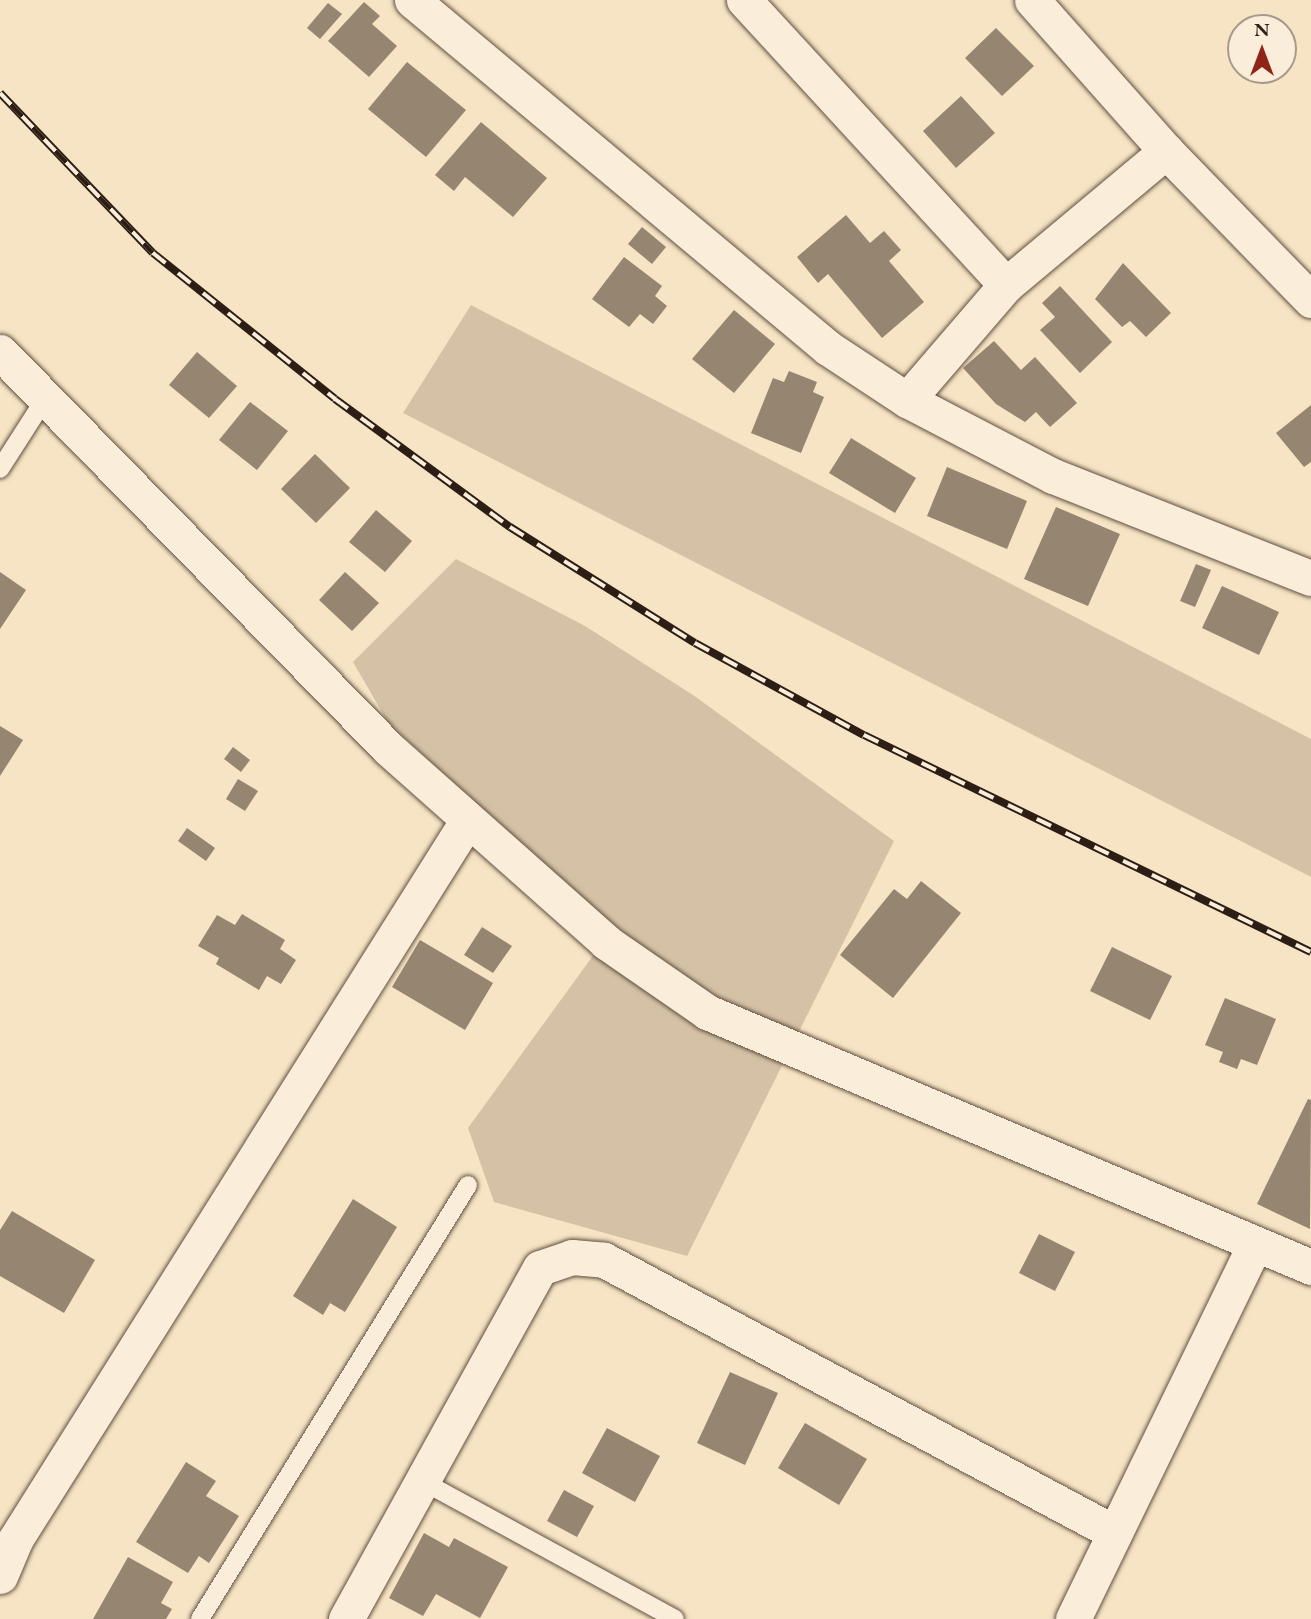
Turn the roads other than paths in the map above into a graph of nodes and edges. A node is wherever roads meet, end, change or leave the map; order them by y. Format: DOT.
graph roads {
  1 [pos="412,0"];
  2 [pos="744,0"];
  3 [pos="1032,0"];
  4 [pos="1166,151"];
  5 [pos="1006,285"];
  6 [pos="1311,300"];
  7 [pos="0,352"];
  8 [pos="46,397"];
  9 [pos="906,400"];
  10 [pos="0,469"];
  11 [pos="1311,578"];
  12 [pos="467,821"];
  13 [pos="468,1185"];
  14 [pos="1255,1244"];
  15 [pos="1311,1267"];
  16 [pos="422,1481"];
  17 [pos="1115,1533"];
  18 [pos="0,1576"];
  19 [pos="200,1619"];
  20 [pos="346,1619"];
  21 [pos="675,1619"];
  22 [pos="1073,1619"];
  1 -- 9 [label="street"];
  2 -- 5 [label="street"];
  3 -- 4 [label="street"];
  4 -- 5 [label="street"];
  4 -- 6 [label="street"];
  5 -- 9 [label="street"];
  7 -- 8 [label="street"];
  8 -- 10 [label="lane"];
  8 -- 12 [label="street"];
  9 -- 11 [label="street"];
  12 -- 14 [label="street"];
  12 -- 18 [label="street"];
  13 -- 19 [label="lane"];
  14 -- 15 [label="street"];
  14 -- 17 [label="street"];
  16 -- 17 [label="street"];
  16 -- 20 [label="street"];
  16 -- 21 [label="lane"];
  17 -- 22 [label="street"];
}
